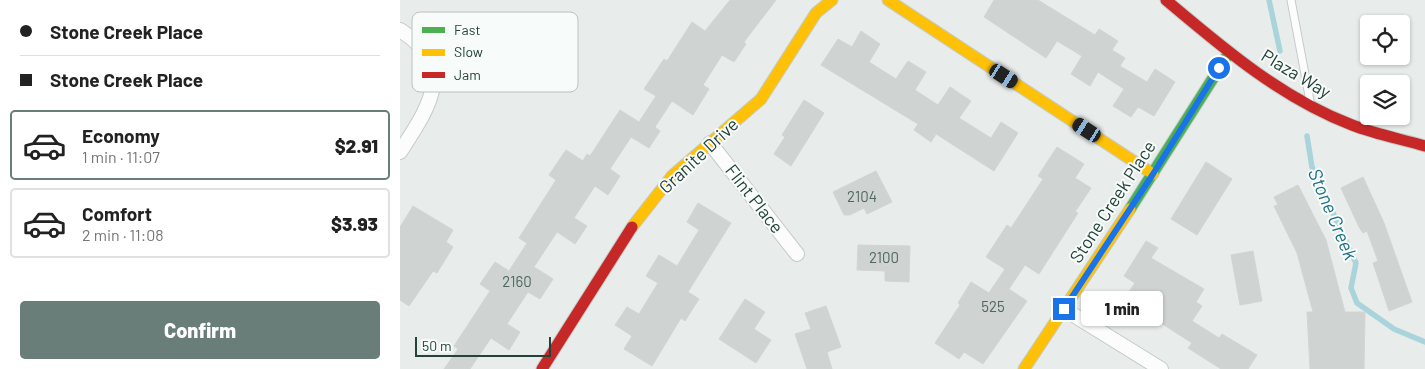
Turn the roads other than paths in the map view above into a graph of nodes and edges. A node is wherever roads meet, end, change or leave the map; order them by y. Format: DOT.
graph roads {
  1 [pos="832,0"];
  2 [pos="888,0"];
  3 [pos="1166,0"];
  4 [pos="1291,0"];
  5 [pos="400,30"];
  6 [pos="412,38"];
  7 [pos="1228,53"];
  8 [pos="432,92"];
  9 [pos="1311,106"];
  10 [pos="710,143"];
  11 [pos="1425,146"];
  12 [pos="400,152"];
  13 [pos="1153,174"];
  14 [pos="797,254"];
  15 [pos="1064,309"];
  16 [pos="542,369"];
  17 [pos="1024,369"];
  18 [pos="1161,369"];
  1 -- 10 [label="street, Granite Drive"];
  2 -- 13 [label="street"];
  3 -- 7 [label="street, Plaza Way"];
  4 -- 9 [label="lane"];
  5 -- 6 [label="street"];
  7 -- 9 [label="street, Plaza Way"];
  7 -- 13 [label="street, Stone Creek Place"];
  8 -- 12 [label="street"];
  9 -- 11 [label="street, Plaza Way"];
  10 -- 14 [label="street, Flint Place"];
  10 -- 16 [label="street, Granite Drive"];
  13 -- 15 [label="street, Stone Creek Place"];
  15 -- 17 [label="street, Stone Creek Place"];
  15 -- 18 [label="street"];
}
